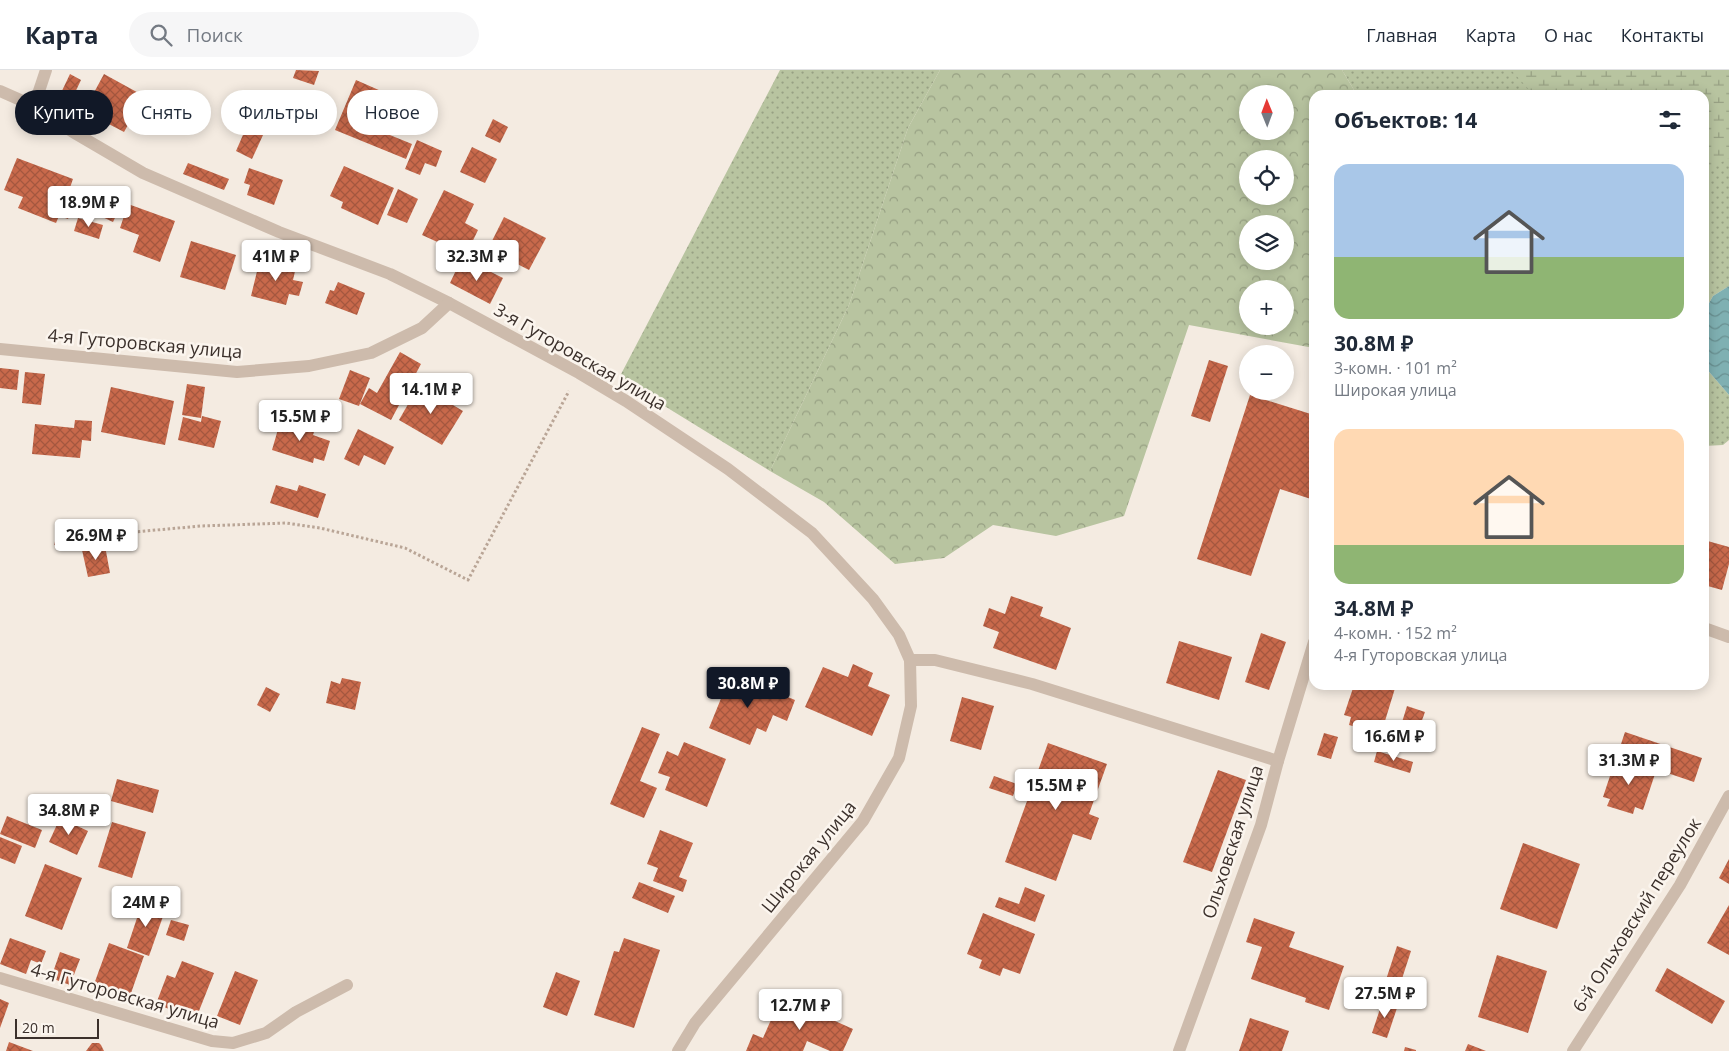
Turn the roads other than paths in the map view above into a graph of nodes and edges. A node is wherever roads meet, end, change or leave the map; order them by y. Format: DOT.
graph roads {
  1 [pos="46,70"];
  2 [pos="39,90"];
  3 [pos="0,91"];
  4 [pos="15,98"];
  5 [pos="78,135"];
  6 [pos="449,303"];
  7 [pos="0,349"];
  8 [pos="1709,630"];
  9 [pos="1729,637"];
  10 [pos="1309,659"];
  11 [pos="910,660"];
  12 [pos="1278,761"];
  13 [pos="1729,796"];
  14 [pos="0,978"];
  15 [pos="347,985"];
  16 [pos="678,1051"];
  17 [pos="1179,1051"];
  18 [pos="1573,1051"];
  1 -- 2 [label="street"];
  3 -- 4 [label="street, 3-я Гуторовская улица"];
  5 -- 6 [label="street, 3-я Гуторовская улица"];
  6 -- 7 [label="street, 4-я Гуторовская улица"];
  6 -- 11 [label="street, 3-я Гуторовская улица"];
  8 -- 9 [label="street"];
  10 -- 12 [label="street, Ольховская улица"];
  11 -- 12 [label="street"];
  11 -- 16 [label="street, Широкая улица"];
  12 -- 17 [label="street, Ольховская улица"];
  13 -- 18 [label="street, 6-й Ольховский переулок"];
  14 -- 15 [label="street, 4-я Гуторовская улица"];
}
